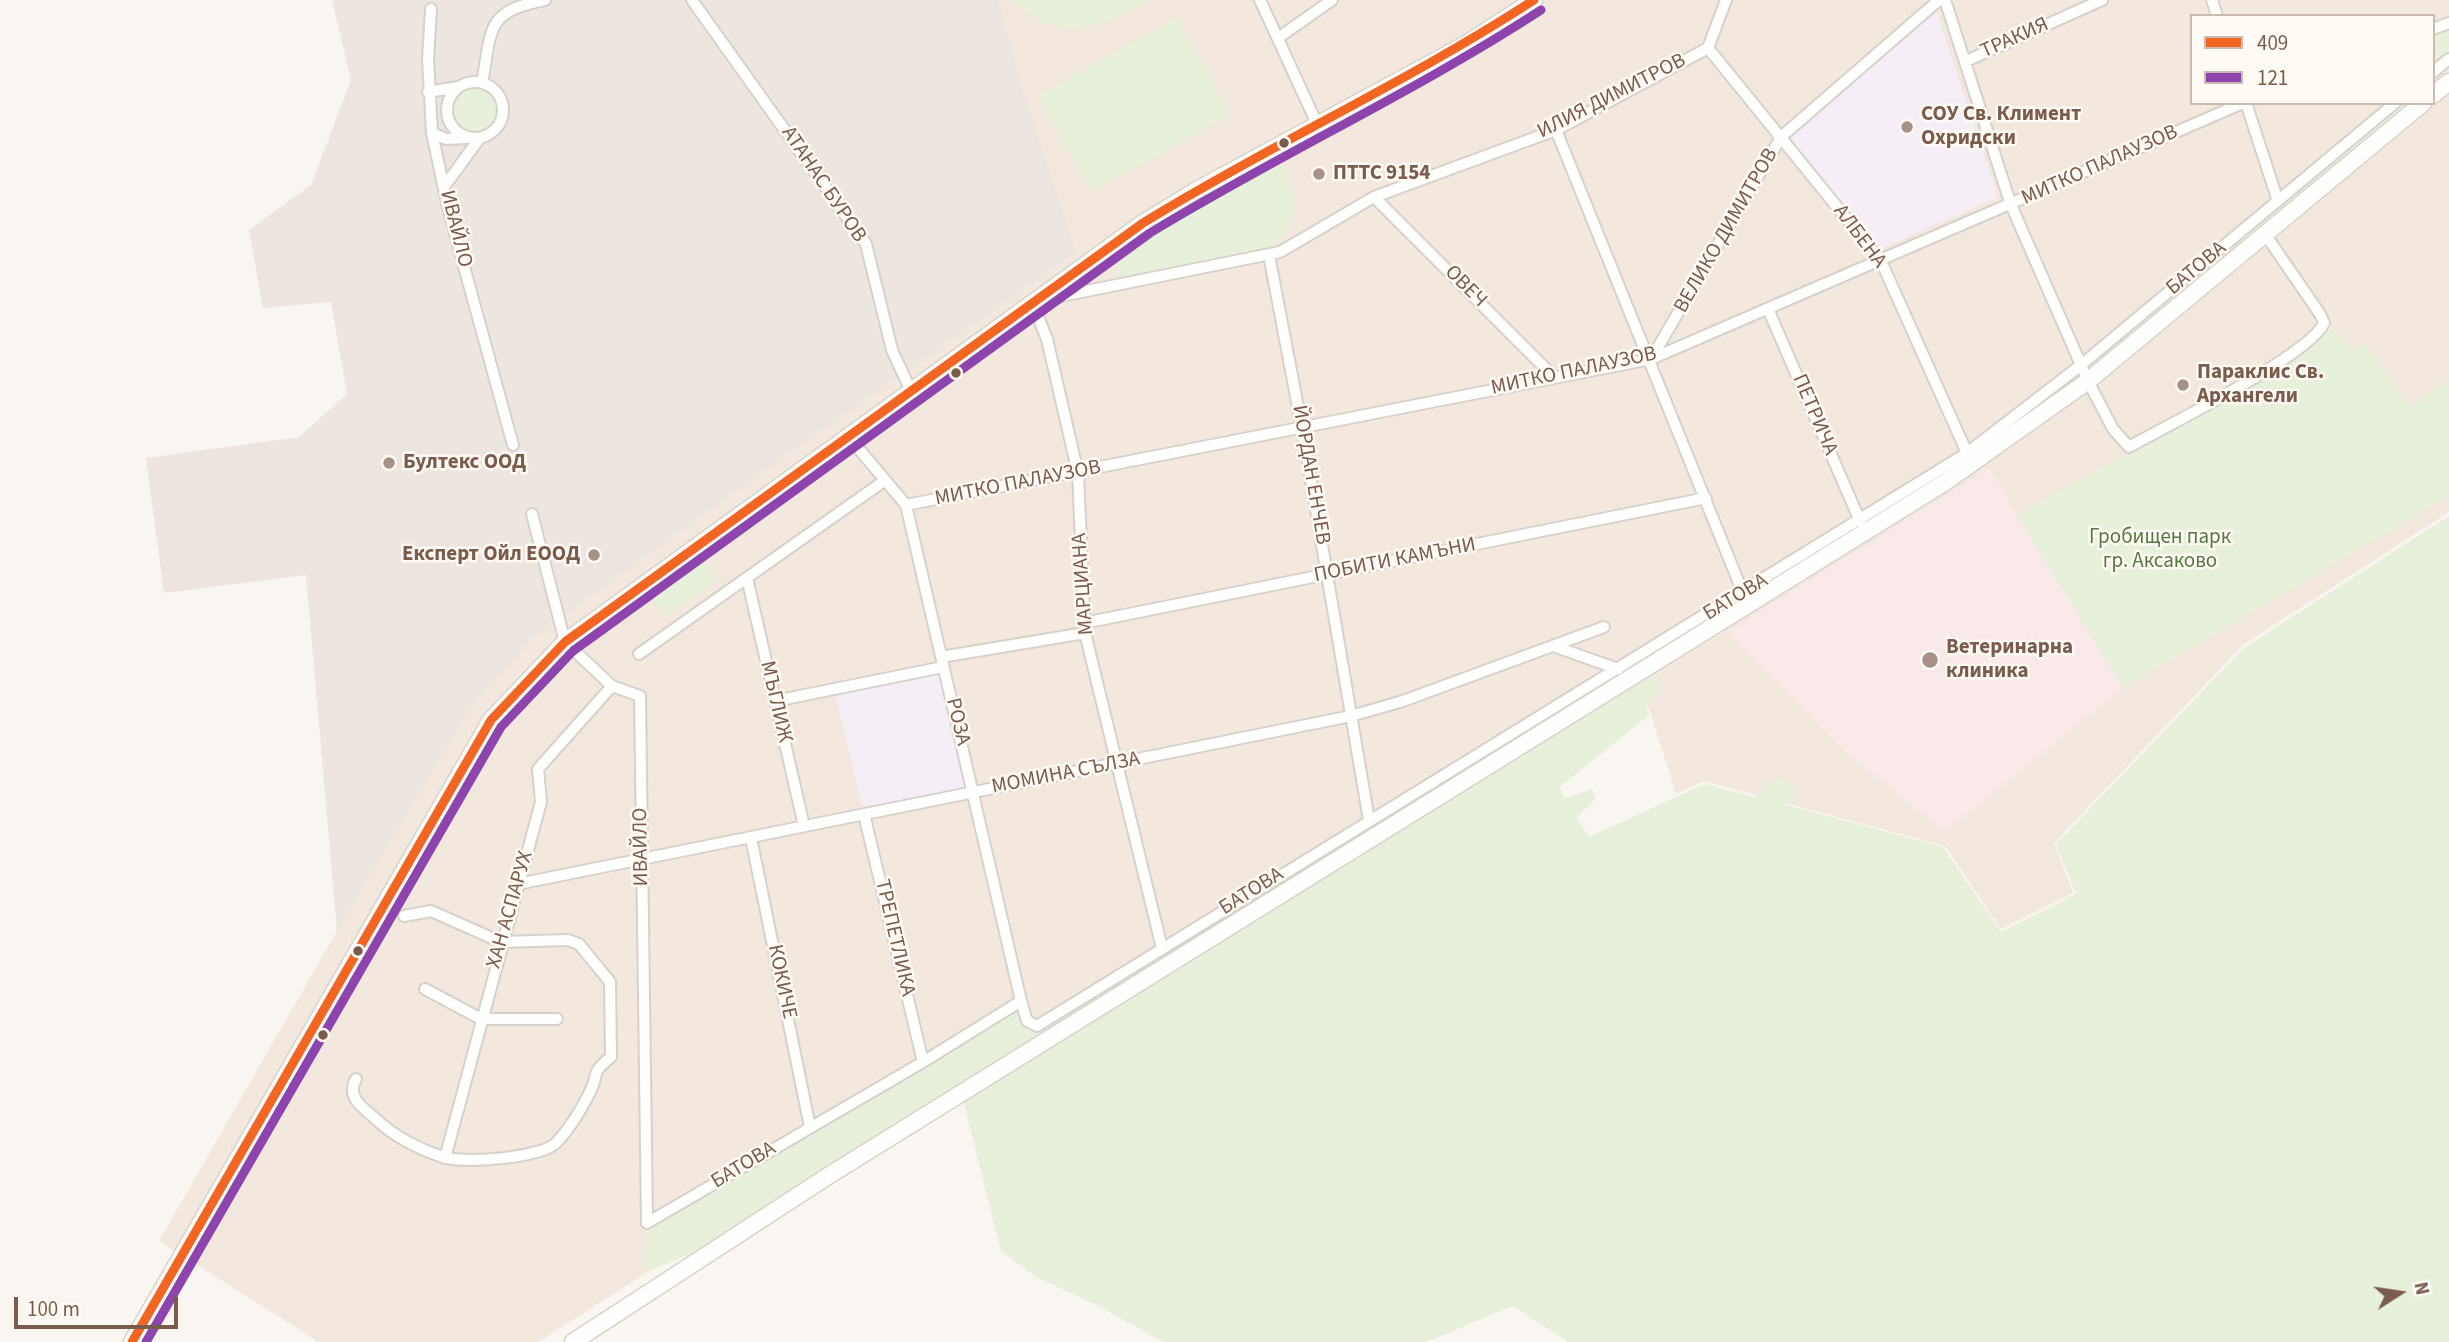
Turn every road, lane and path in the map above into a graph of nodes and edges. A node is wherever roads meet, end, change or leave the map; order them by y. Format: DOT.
graph roads {
  1 [pos="545,0"];
  2 [pos="692,0"];
  3 [pos="1259,0"];
  4 [pos="1332,0"];
  5 [pos="1534,0"];
  6 [pos="1726,0"];
  7 [pos="1939,0"];
  8 [pos="1945,0"];
  9 [pos="2102,0"];
  10 [pos="431,9"];
  11 [pos="1278,38"];
  12 [pos="1708,48"];
  13 [pos="2449,59"];
  14 [pos="1966,61"];
  15 [pos="2435,70"];
  16 [pos="2449,82"];
  17 [pos="482,83"];
  18 [pos="460,86"];
  19 [pos="428,92"];
  20 [pos="2435,93"];
  21 [pos="2239,105"];
  22 [pos="2245,105"];
  23 [pos="2393,105"];
  24 [pos="2421,105"];
  25 [pos="1318,126"];
  26 [pos="1556,130"];
  27 [pos="432,133"];
  28 [pos="1781,137"];
  29 [pos="474,138"];
  30 [pos="444,187"];
  31 [pos="1374,197"];
  32 [pos="2278,201"];
  33 [pos="2011,205"];
  34 [pos="2265,234"];
  35 [pos="1269,255"];
  36 [pos="1881,261"];
  37 [pos="1032,302"];
  38 [pos="1768,309"];
  39 [pos="1651,359"];
  40 [pos="2081,365"];
  41 [pos="1555,377"];
  42 [pos="2088,381"];
  43 [pos="911,391"];
  44 [pos="1302,428"];
  45 [pos="848,436"];
  46 [pos="513,445"];
  47 [pos="1967,453"];
  48 [pos="1078,472"];
  49 [pos="884,481"];
  50 [pos="1706,498"];
  51 [pos="906,505"];
  52 [pos="532,514"];
  53 [pos="1860,521"];
  54 [pos="1328,575"];
  55 [pos="747,578"];
  56 [pos="1744,593"];
  57 [pos="1604,627"];
  58 [pos="1085,628"];
  59 [pos="565,642"];
  60 [pos="1556,646"];
  61 [pos="639,654"];
  62 [pos="942,662"];
  63 [pos="1618,669"];
  64 [pos="612,686"];
  65 [pos="775,701"];
  66 [pos="1351,716"];
  67 [pos="1117,764"];
  68 [pos="974,792"];
  69 [pos="864,814"];
  70 [pos="1368,820"];
  71 [pos="804,826"];
  72 [pos="751,838"];
  73 [pos="643,859"];
  74 [pos="518,884"];
  75 [pos="404,916"];
  76 [pos="501,942"];
  77 [pos="1162,948"];
  78 [pos="425,989"];
  79 [pos="1021,1001"];
  80 [pos="481,1019"];
  81 [pos="557,1019"];
  82 [pos="1031,1026"];
  83 [pos="923,1062"];
  84 [pos="356,1079"];
  85 [pos="810,1127"];
  86 [pos="445,1158"];
  87 [pos="647,1223"];
  88 [pos="132,1342"];
  89 [pos="573,1342"];
  1 -- 17 [label="street"];
  2 -- 43 [label="street, АТАНАС БУРОВ"];
  3 -- 11 [label="street"];
  4 -- 11 [label="street"];
  5 -- 25 [label="main road"];
  6 -- 12 [label="street, ИЛИЯ ДИМИТРОВ"];
  7 -- 28 [label="street, ВЕЛИКО ДИМИТРОВ"];
  8 -- 14 [label="street"];
  9 -- 14 [label="street, ТРАКИЯ"];
  10 -- 19 [label="street, ИВАЙЛО"];
  11 -- 25 [label="street"];
  12 -- 26 [label="street, ИЛИЯ ДИМИТРОВ"];
  12 -- 28 [label="street, АЛБЕНА"];
  13 -- 15 [label="street"];
  14 -- 33 [label="street"];
  16 -- 20 [label="main road"];
  17 -- 18 [label="street"];
  17 -- 29 [label="street"];
  18 -- 19 [label="street"];
  18 -- 29 [label="street"];
  19 -- 27 [label="street, ИВАЙЛО"];
  21 -- 33 [label="street, МИТКО ПАЛАУЗОВ"];
  22 -- 32 [label="street"];
  23 -- 32 [label="street, БАТОВА"];
  24 -- 34 [label="main road"];
  25 -- 37 [label="main road"];
  26 -- 31 [label="street, ИЛИЯ ДИМИТРОВ"];
  26 -- 39 [label="street"];
  27 -- 29 [label="street"];
  27 -- 30 [label="street, ИВАЙЛО"];
  28 -- 36 [label="street, АЛБЕНА"];
  28 -- 39 [label="street, ВЕЛИКО ДИМИТРОВ"];
  29 -- 30 [label="street"];
  30 -- 46 [label="street, ИВАЙЛО"];
  31 -- 35 [label="street, ИЛИЯ ДИМИТРОВ"];
  31 -- 41 [label="street, ОВЕЧ"];
  32 -- 40 [label="street, БАТОВА"];
  33 -- 36 [label="street, МИТКО ПАЛАУЗОВ"];
  33 -- 40 [label="street"];
  34 -- 42 [label="main road"];
  34 -- 42 [label="street"];
  35 -- 37 [label="street, ИЛИЯ ДИМИТРОВ"];
  35 -- 44 [label="street, ЙОРДАН ЕНЧЕВ"];
  36 -- 38 [label="street, МИТКО ПАЛАУЗОВ"];
  36 -- 47 [label="street, АЛБЕНА"];
  37 -- 43 [label="main road"];
  37 -- 48 [label="street, МАРЦИАНА"];
  38 -- 39 [label="street, МИТКО ПАЛАУЗОВ"];
  38 -- 53 [label="street, ПЕТРИЧА"];
  39 -- 41 [label="street, МИТКО ПАЛАУЗОВ"];
  39 -- 50 [label="street"];
  40 -- 42 [label="street"];
  40 -- 47 [label="street, БАТОВА"];
  41 -- 44 [label="street, МИТКО ПАЛАУЗОВ"];
  42 -- 89 [label="main road"];
  43 -- 45 [label="main road"];
  44 -- 48 [label="street, МИТКО ПАЛАУЗОВ"];
  44 -- 54 [label="street, ЙОРДАН ЕНЧЕВ"];
  45 -- 49 [label="street, РОЗА"];
  45 -- 59 [label="main road"];
  47 -- 53 [label="street, БАТОВА"];
  48 -- 51 [label="street, МИТКО ПАЛАУЗОВ"];
  48 -- 58 [label="street, МАРЦИАНА"];
  49 -- 51 [label="street, РОЗА"];
  49 -- 55 [label="street"];
  50 -- 54 [label="street, ПОБИТИ КАМЪНИ"];
  50 -- 56 [label="street"];
  51 -- 62 [label="street, РОЗА"];
  52 -- 59 [label="street"];
  53 -- 56 [label="street, БАТОВА"];
  54 -- 58 [label="street, ПОБИТИ КАМЪНИ"];
  54 -- 66 [label="street, ЙОРДАН ЕНЧЕВ"];
  55 -- 61 [label="street"];
  55 -- 65 [label="street, МЪГЛИЖ"];
  56 -- 63 [label="street, БАТОВА"];
  57 -- 60 [label="street, МОМИНА СЪЛЗА"];
  58 -- 62 [label="street, ПОБИТИ КАМЪНИ"];
  58 -- 67 [label="street, МАРЦИАНА"];
  59 -- 64 [label="street, ИВАЙЛО"];
  59 -- 88 [label="main road"];
  60 -- 63 [label="street"];
  60 -- 66 [label="street, МОМИНА СЪЛЗА"];
  62 -- 65 [label="street, ПОБИТИ КАМЪНИ"];
  62 -- 68 [label="street, РОЗА"];
  63 -- 70 [label="street, БАТОВА"];
  64 -- 73 [label="street, ИВАЙЛО"];
  64 -- 74 [label="street, ХАН АСПАРУХ"];
  65 -- 71 [label="street, МЪГЛИЖ"];
  66 -- 67 [label="street, МОМИНА СЪЛЗА"];
  66 -- 70 [label="street, ЙОРДАН ЕНЧЕВ"];
  67 -- 68 [label="street, МОМИНА СЪЛЗА"];
  67 -- 77 [label="street, МАРЦИАНА"];
  68 -- 69 [label="street, МОМИНА СЪЛЗА"];
  68 -- 79 [label="street, РОЗА"];
  69 -- 71 [label="street, МОМИНА СЪЛЗА"];
  69 -- 83 [label="street, ТРЕПЕТЛИКА"];
  70 -- 77 [label="street, БАТОВА"];
  71 -- 72 [label="street, МОМИНА СЪЛЗА"];
  72 -- 73 [label="street, МОМИНА СЪЛЗА"];
  72 -- 85 [label="street, КОКИЧЕ"];
  73 -- 74 [label="street, МОМИНА СЪЛЗА"];
  73 -- 87 [label="street, ИВАЙЛО"];
  74 -- 76 [label="street, ХАН АСПАРУХ"];
  75 -- 76 [label="street"];
  76 -- 80 [label="street, ХАН АСПАРУХ"];
  76 -- 86 [label="street"];
  77 -- 82 [label="street, БАТОВА"];
  78 -- 80 [label="street"];
  79 -- 82 [label="street, РОЗА"];
  79 -- 83 [label="street, БАТОВА"];
  80 -- 81 [label="street"];
  80 -- 86 [label="street, ХАН АСПАРУХ"];
  83 -- 85 [label="street, БАТОВА"];
  84 -- 86 [label="street"];
  85 -- 87 [label="street, БАТОВА"];
}
